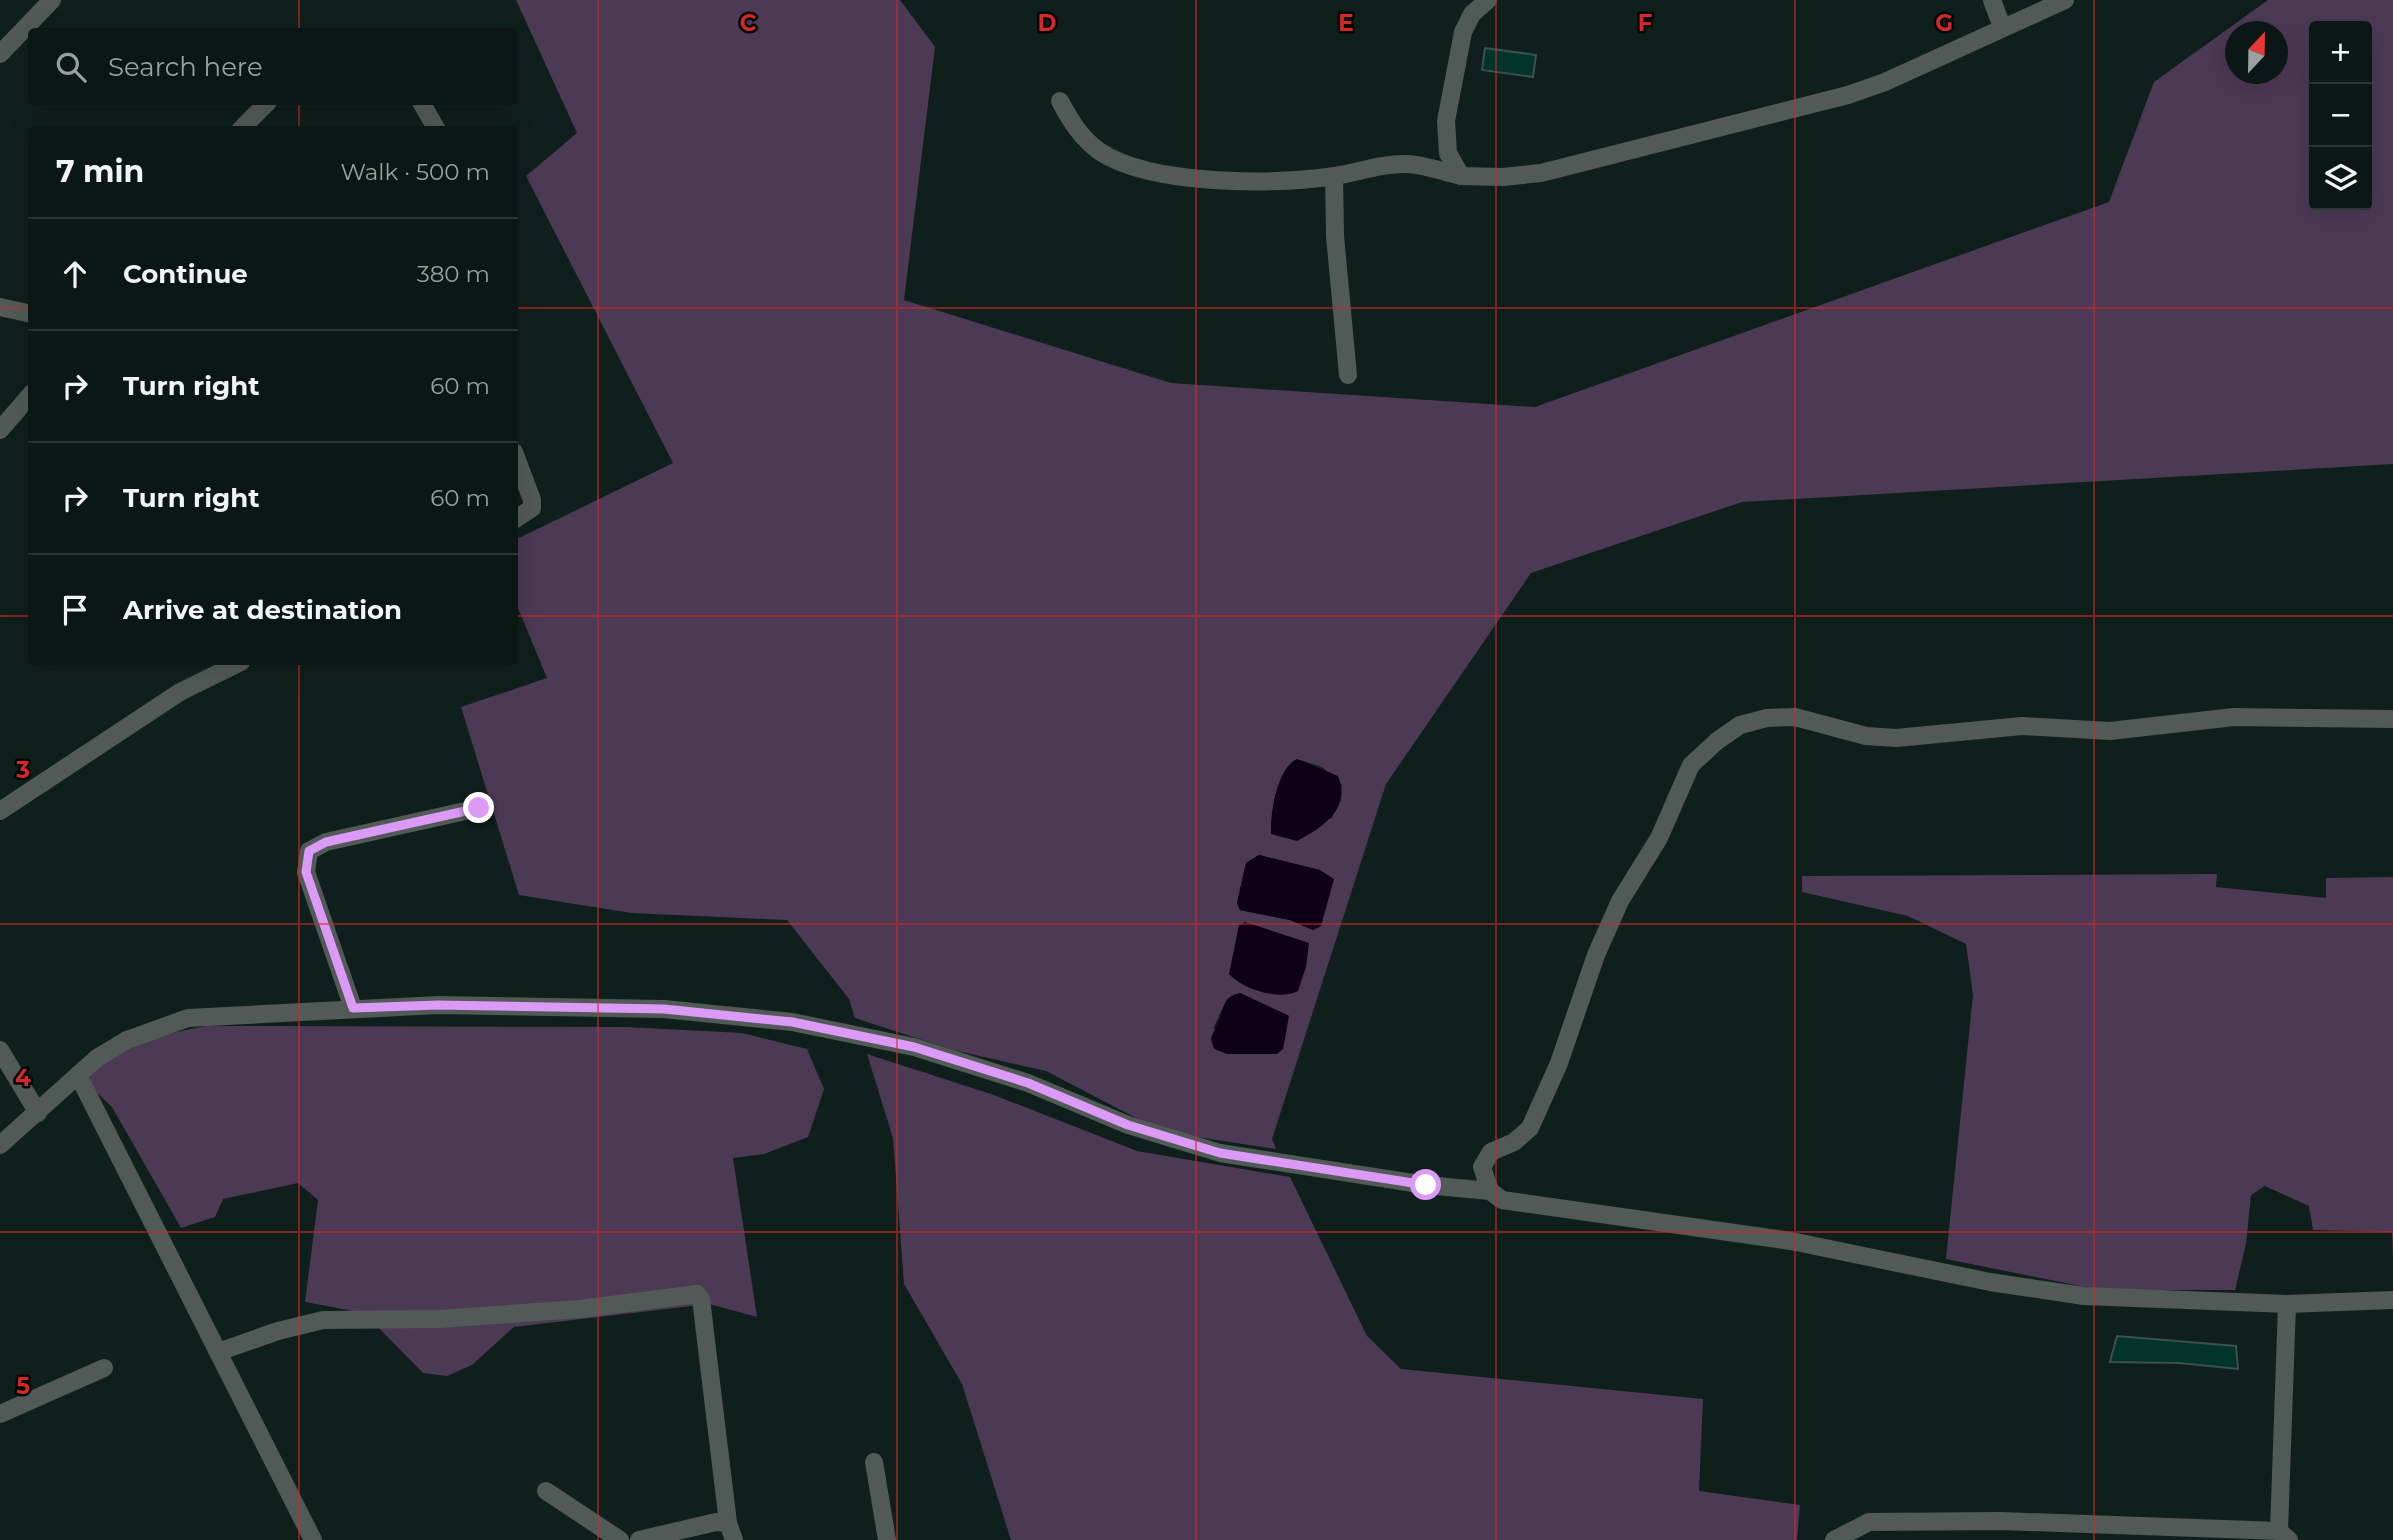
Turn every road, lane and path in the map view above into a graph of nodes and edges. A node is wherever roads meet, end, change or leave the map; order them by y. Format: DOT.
graph roads {
  1 [pos="52,0"];
  2 [pos="1488,0"];
  3 [pos="1992,0"];
  4 [pos="2065,0"];
  5 [pos="2002,27"];
  6 [pos="0,54"];
  7 [pos="1060,101"];
  8 [pos="265,105"];
  9 [pos="423,105"];
  10 [pos="244,126"];
  11 [pos="435,126"];
  12 [pos="1334,176"];
  13 [pos="1461,176"];
  14 [pos="0,307"];
  15 [pos="28,313"];
  16 [pos="1348,375"];
  17 [pos="28,398"];
  18 [pos="0,430"];
  19 [pos="518,463"];
  20 [pos="518,517"];
  21 [pos="235,665"];
  22 [pos="2393,719"];
  23 [pos="479,808"];
  24 [pos="0,811"];
  25 [pos="353,1008"];
  26 [pos="0,1050"];
  27 [pos="78,1075"];
  28 [pos="38,1113"];
  29 [pos="0,1145"];
  30 [pos="1489,1192"];
  31 [pos="2393,1300"];
  32 [pos="2287,1304"];
  33 [pos="218,1352"];
  34 [pos="104,1368"];
  35 [pos="0,1414"];
  36 [pos="874,1462"];
  37 [pos="546,1491"];
  38 [pos="731,1532"];
  39 [pos="2056,1532"];
  40 [pos="2284,1535"];
  41 [pos="313,1540"];
  42 [pos="620,1540"];
  43 [pos="639,1540"];
  44 [pos="887,1540"];
  45 [pos="1834,1540"];
  1 -- 6 [label="street"];
  2 -- 13 [label="street"];
  3 -- 5 [label="street"];
  4 -- 5 [label="street"];
  5 -- 13 [label="street"];
  7 -- 12 [label="street"];
  8 -- 10 [label="street"];
  9 -- 11 [label="street"];
  12 -- 13 [label="street"];
  12 -- 16 [label="street"];
  14 -- 15 [label="street"];
  17 -- 18 [label="street"];
  19 -- 20 [label="street"];
  21 -- 24 [label="street"];
  22 -- 30 [label="street"];
  23 -- 25 [label="street"];
  25 -- 27 [label="street"];
  25 -- 30 [label="street"];
  26 -- 28 [label="street"];
  27 -- 28 [label="street"];
  27 -- 33 [label="street"];
  28 -- 29 [label="street"];
  30 -- 32 [label="street"];
  31 -- 32 [label="street"];
  32 -- 40 [label="street"];
  33 -- 38 [label="street"];
  33 -- 41 [label="street"];
  34 -- 35 [label="street"];
  36 -- 44 [label="street"];
  37 -- 42 [label="street"];
  38 -- 43 [label="street"];
  39 -- 40 [label="street"];
  39 -- 45 [label="street"];
}
